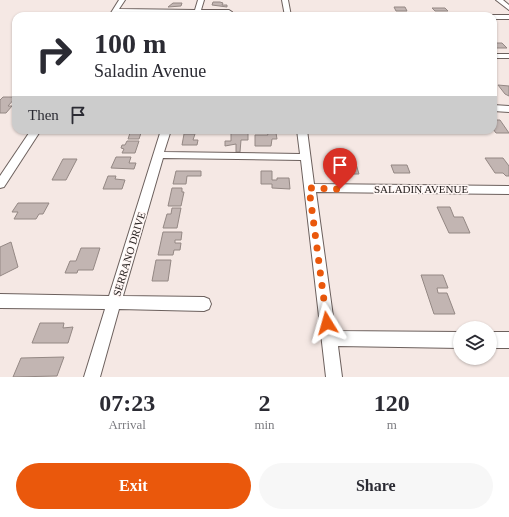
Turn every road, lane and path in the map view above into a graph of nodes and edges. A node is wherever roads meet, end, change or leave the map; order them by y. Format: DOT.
graph roads {
  1 [pos="122,0"];
  2 [pos="201,0"];
  3 [pos="285,0"];
  4 [pos="499,0"];
  5 [pos="509,8"];
  6 [pos="114,12"];
  7 [pos="198,12"];
  8 [pos="287,12"];
  9 [pos="497,17"];
  10 [pos="509,17"];
  11 [pos="497,56"];
  12 [pos="509,56"];
  13 [pos="497,108"];
  14 [pos="509,109"];
  15 [pos="33,134"];
  16 [pos="165,134"];
  17 [pos="302,134"];
  18 [pos="159,155"];
  19 [pos="305,157"];
  20 [pos="0,184"];
  21 [pos="309,188"];
  22 [pos="509,190"];
  23 [pos="0,301"];
  24 [pos="114,304"];
  25 [pos="204,304"];
  26 [pos="329,338"];
  27 [pos="453,340"];
  28 [pos="497,340"];
  29 [pos="509,340"];
  30 [pos="92,377"];
  31 [pos="334,377"];
  1 -- 6 [label="street"];
  2 -- 7 [label="street"];
  3 -- 8 [label="street"];
  4 -- 5 [label="street"];
  9 -- 10 [label="street"];
  11 -- 12 [label="street"];
  13 -- 14 [label="street"];
  15 -- 20 [label="street"];
  16 -- 18 [label="street, SERRANO DRIVE"];
  17 -- 19 [label="street"];
  18 -- 19 [label="street"];
  18 -- 24 [label="street, SERRANO DRIVE"];
  19 -- 21 [label="street"];
  21 -- 22 [label="street, SALADIN AVENUE"];
  21 -- 26 [label="street"];
  23 -- 24 [label="street"];
  24 -- 25 [label="street"];
  24 -- 30 [label="street, SERRANO DRIVE"];
  26 -- 27 [label="street"];
  26 -- 31 [label="street"];
  28 -- 29 [label="street"];
}
